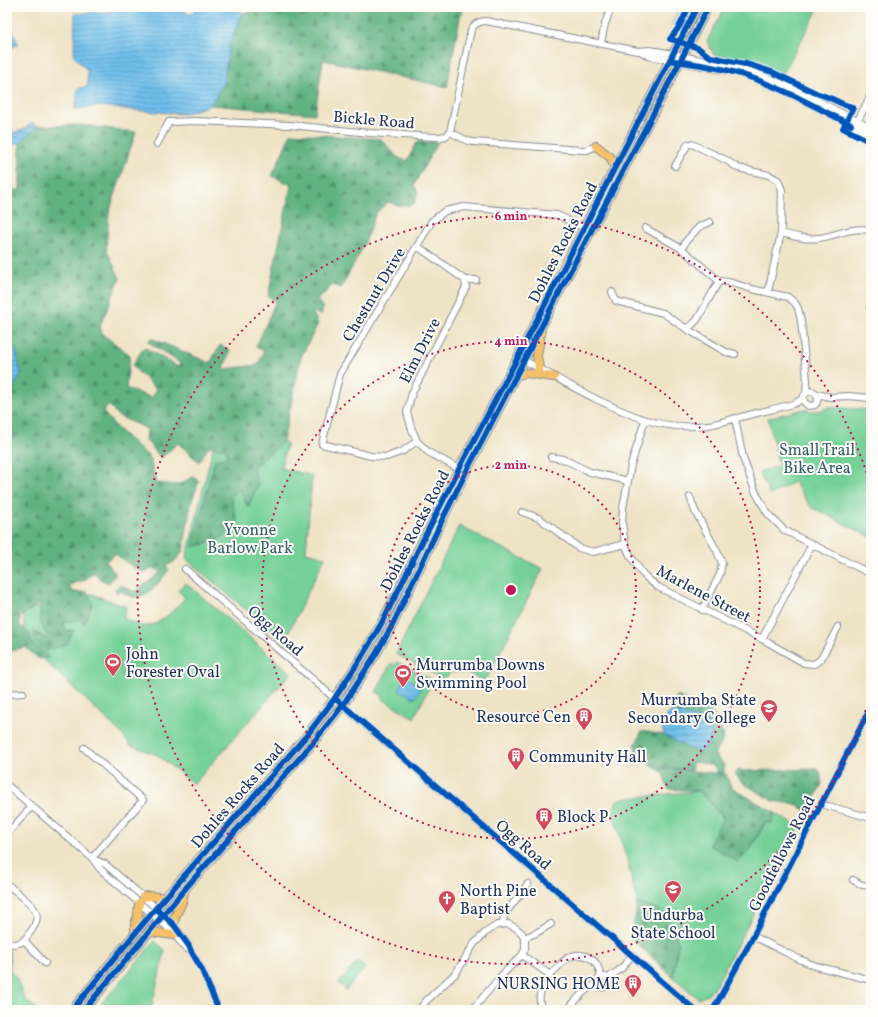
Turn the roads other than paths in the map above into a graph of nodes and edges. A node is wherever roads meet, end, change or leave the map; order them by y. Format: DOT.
graph roads {
  1 [pos="611,7"];
  2 [pos="697,7"];
  3 [pos="708,7"];
  4 [pos="601,43"];
  5 [pos="672,57"];
  6 [pos="682,59"];
  7 [pos="871,95"];
  8 [pos="856,124"];
  9 [pos="871,128"];
  10 [pos="450,132"];
  11 [pos="871,135"];
  12 [pos="157,144"];
  13 [pos="596,146"];
  14 [pos="675,166"];
  15 [pos="615,167"];
  16 [pos="710,222"];
  17 [pos="645,228"];
  18 [pos="587,229"];
  19 [pos="871,230"];
  20 [pos="782,233"];
  21 [pos="416,246"];
  22 [pos="682,249"];
  23 [pos="465,280"];
  24 [pos="476,280"];
  25 [pos="719,281"];
  26 [pos="612,292"];
  27 [pos="768,292"];
  28 [pos="542,325"];
  29 [pos="685,328"];
  30 [pos="735,354"];
  31 [pos="521,359"];
  32 [pos="539,368"];
  33 [pos="516,375"];
  34 [pos="554,377"];
  35 [pos="807,380"];
  36 [pos="815,393"];
  37 [pos="804,396"];
  38 [pos="830,397"];
  39 [pos="871,398"];
  40 [pos="818,402"];
  41 [pos="793,404"];
  42 [pos="806,405"];
  43 [pos="735,418"];
  44 [pos="645,420"];
  45 [pos="417,442"];
  46 [pos="551,457"];
  47 [pos="459,469"];
  48 [pos="628,481"];
  49 [pos="690,497"];
  50 [pos="522,512"];
  51 [pos="625,544"];
  52 [pos="812,544"];
  53 [pos="185,569"];
  54 [pos="871,574"];
  55 [pos="702,610"];
  56 [pos="838,627"];
  57 [pos="762,639"];
  58 [pos="23,693"];
  59 [pos="7,694"];
  60 [pos="335,698"];
  61 [pos="343,705"];
  62 [pos="871,707"];
  63 [pos="84,748"];
  64 [pos="7,785"];
  65 [pos="821,804"];
  66 [pos="32,806"];
  67 [pos="871,818"];
  68 [pos="7,834"];
  69 [pos="92,858"];
  70 [pos="853,880"];
  71 [pos="7,884"];
  72 [pos="528,884"];
  73 [pos="871,886"];
  74 [pos="184,890"];
  75 [pos="165,898"];
  76 [pos="141,900"];
  77 [pos="153,911"];
  78 [pos="161,918"];
  79 [pos="503,924"];
  80 [pos="551,924"];
  81 [pos="174,925"];
  82 [pos="150,932"];
  83 [pos="135,933"];
  84 [pos="174,934"];
  85 [pos="753,936"];
  86 [pos="524,938"];
  87 [pos="24,940"];
  88 [pos="7,942"];
  89 [pos="191,951"];
  90 [pos="522,955"];
  91 [pos="632,955"];
  92 [pos="45,963"];
  93 [pos="550,975"];
  94 [pos="604,978"];
  95 [pos="871,980"];
  96 [pos="598,984"];
  97 [pos="72,1010"];
  98 [pos="84,1010"];
  99 [pos="219,1010"];
  100 [pos="419,1010"];
  101 [pos="472,1010"];
  102 [pos="541,1010"];
  103 [pos="567,1010"];
  104 [pos="695,1010"];
  105 [pos="713,1010"];
  1 -- 4 [label="street"];
  2 -- 5 [label="main road, Dohles Rocks Road"];
  3 -- 6 [label="main road, Dohles Rocks Road"];
  4 -- 5 [label="street"];
  4 -- 10 [label="street"];
  5 -- 6 [label="street"];
  5 -- 15 [label="main road, Dohles Rocks Road"];
  6 -- 8 [label="street"];
  6 -- 18 [label="main road, Dohles Rocks Road"];
  7 -- 8 [label="street"];
  8 -- 9 [label="street"];
  8 -- 11 [label="street"];
  10 -- 12 [label="street, Bickle Road"];
  10 -- 13 [label="street"];
  13 -- 15 [label="main road"];
  14 -- 20 [label="street"];
  15 -- 18 [label="main road, Dohles Rocks Road"];
  16 -- 22 [label="street"];
  17 -- 22 [label="street"];
  18 -- 21 [label="street, Chestnut Drive"];
  18 -- 28 [label="main road, Dohles Rocks Road"];
  18 -- 31 [label="main road, Dohles Rocks Road"];
  19 -- 20 [label="street"];
  20 -- 27 [label="street"];
  21 -- 23 [label="street"];
  21 -- 45 [label="street, Chestnut Drive"];
  22 -- 25 [label="street"];
  23 -- 24 [label="street"];
  23 -- 45 [label="street, Elm Drive"];
  25 -- 27 [label="street"];
  25 -- 29 [label="street"];
  26 -- 29 [label="street"];
  27 -- 35 [label="street"];
  28 -- 31 [label="main road, Dohles Rocks Road"];
  28 -- 32 [label="main road"];
  29 -- 30 [label="street"];
  31 -- 32 [label="street"];
  31 -- 33 [label="main road, Dohles Rocks Road"];
  31 -- 47 [label="main road, Dohles Rocks Road"];
  32 -- 34 [label="street"];
  33 -- 34 [label="main road"];
  33 -- 61 [label="main road, Dohles Rocks Road"];
  34 -- 44 [label="street"];
  35 -- 36 [label="street"];
  35 -- 37 [label="street"];
  36 -- 37 [label="street"];
  36 -- 38 [label="street"];
  36 -- 40 [label="street"];
  37 -- 41 [label="street"];
  37 -- 42 [label="street"];
  38 -- 39 [label="street"];
  38 -- 40 [label="street"];
  40 -- 42 [label="street"];
  41 -- 42 [label="street"];
  41 -- 43 [label="street"];
  43 -- 44 [label="street"];
  43 -- 52 [label="street"];
  44 -- 48 [label="street, Marlene Street"];
  45 -- 47 [label="street"];
  46 -- 48 [label="street"];
  47 -- 60 [label="main road, Dohles Rocks Road"];
  48 -- 51 [label="street, Marlene Street"];
  49 -- 55 [label="street"];
  50 -- 51 [label="street"];
  51 -- 55 [label="street, Marlene Street"];
  52 -- 54 [label="street"];
  52 -- 57 [label="street"];
  53 -- 60 [label="street, Ogg Road"];
  55 -- 57 [label="street, Marlene Street"];
  56 -- 57 [label="street, Marlene Street"];
  58 -- 59 [label="street"];
  60 -- 61 [label="street, Ogg Road"];
  60 -- 75 [label="main road, Dohles Rocks Road"];
  61 -- 74 [label="main road, Dohles Rocks Road"];
  61 -- 91 [label="street, Ogg Road"];
  62 -- 65 [label="street, Goodfellows Road"];
  63 -- 69 [label="street"];
  64 -- 66 [label="street"];
  65 -- 67 [label="street"];
  65 -- 85 [label="street, Goodfellows Road"];
  66 -- 68 [label="street"];
  66 -- 69 [label="street"];
  69 -- 76 [label="street"];
  70 -- 73 [label="street"];
  71 -- 87 [label="street"];
  72 -- 79 [label="street"];
  74 -- 78 [label="main road, Dohles Rocks Road"];
  74 -- 81 [label="main road"];
  75 -- 76 [label="main road"];
  75 -- 77 [label="main road, Dohles Rocks Road"];
  76 -- 77 [label="street"];
  76 -- 83 [label="main road"];
  77 -- 78 [label="street"];
  77 -- 83 [label="main road, Dohles Rocks Road"];
  78 -- 81 [label="street"];
  78 -- 82 [label="main road, Dohles Rocks Road"];
  78 -- 84 [label="street"];
  79 -- 86 [label="street"];
  79 -- 100 [label="street"];
  80 -- 86 [label="street"];
  81 -- 89 [label="street"];
  82 -- 84 [label="main road"];
  82 -- 98 [label="main road, Dohles Rocks Road"];
  83 -- 97 [label="main road, Dohles Rocks Road"];
  84 -- 89 [label="street"];
  85 -- 95 [label="street"];
  85 -- 105 [label="street, Goodfellows Road"];
  86 -- 90 [label="street"];
  87 -- 88 [label="street"];
  87 -- 92 [label="street"];
  89 -- 99 [label="street"];
  90 -- 93 [label="street"];
  90 -- 101 [label="street"];
  91 -- 94 [label="street"];
  91 -- 104 [label="street, Ogg Road"];
  93 -- 94 [label="street"];
  93 -- 102 [label="street"];
  94 -- 96 [label="street"];
  94 -- 96 [label="street"];
  96 -- 103 [label="street"];
}
